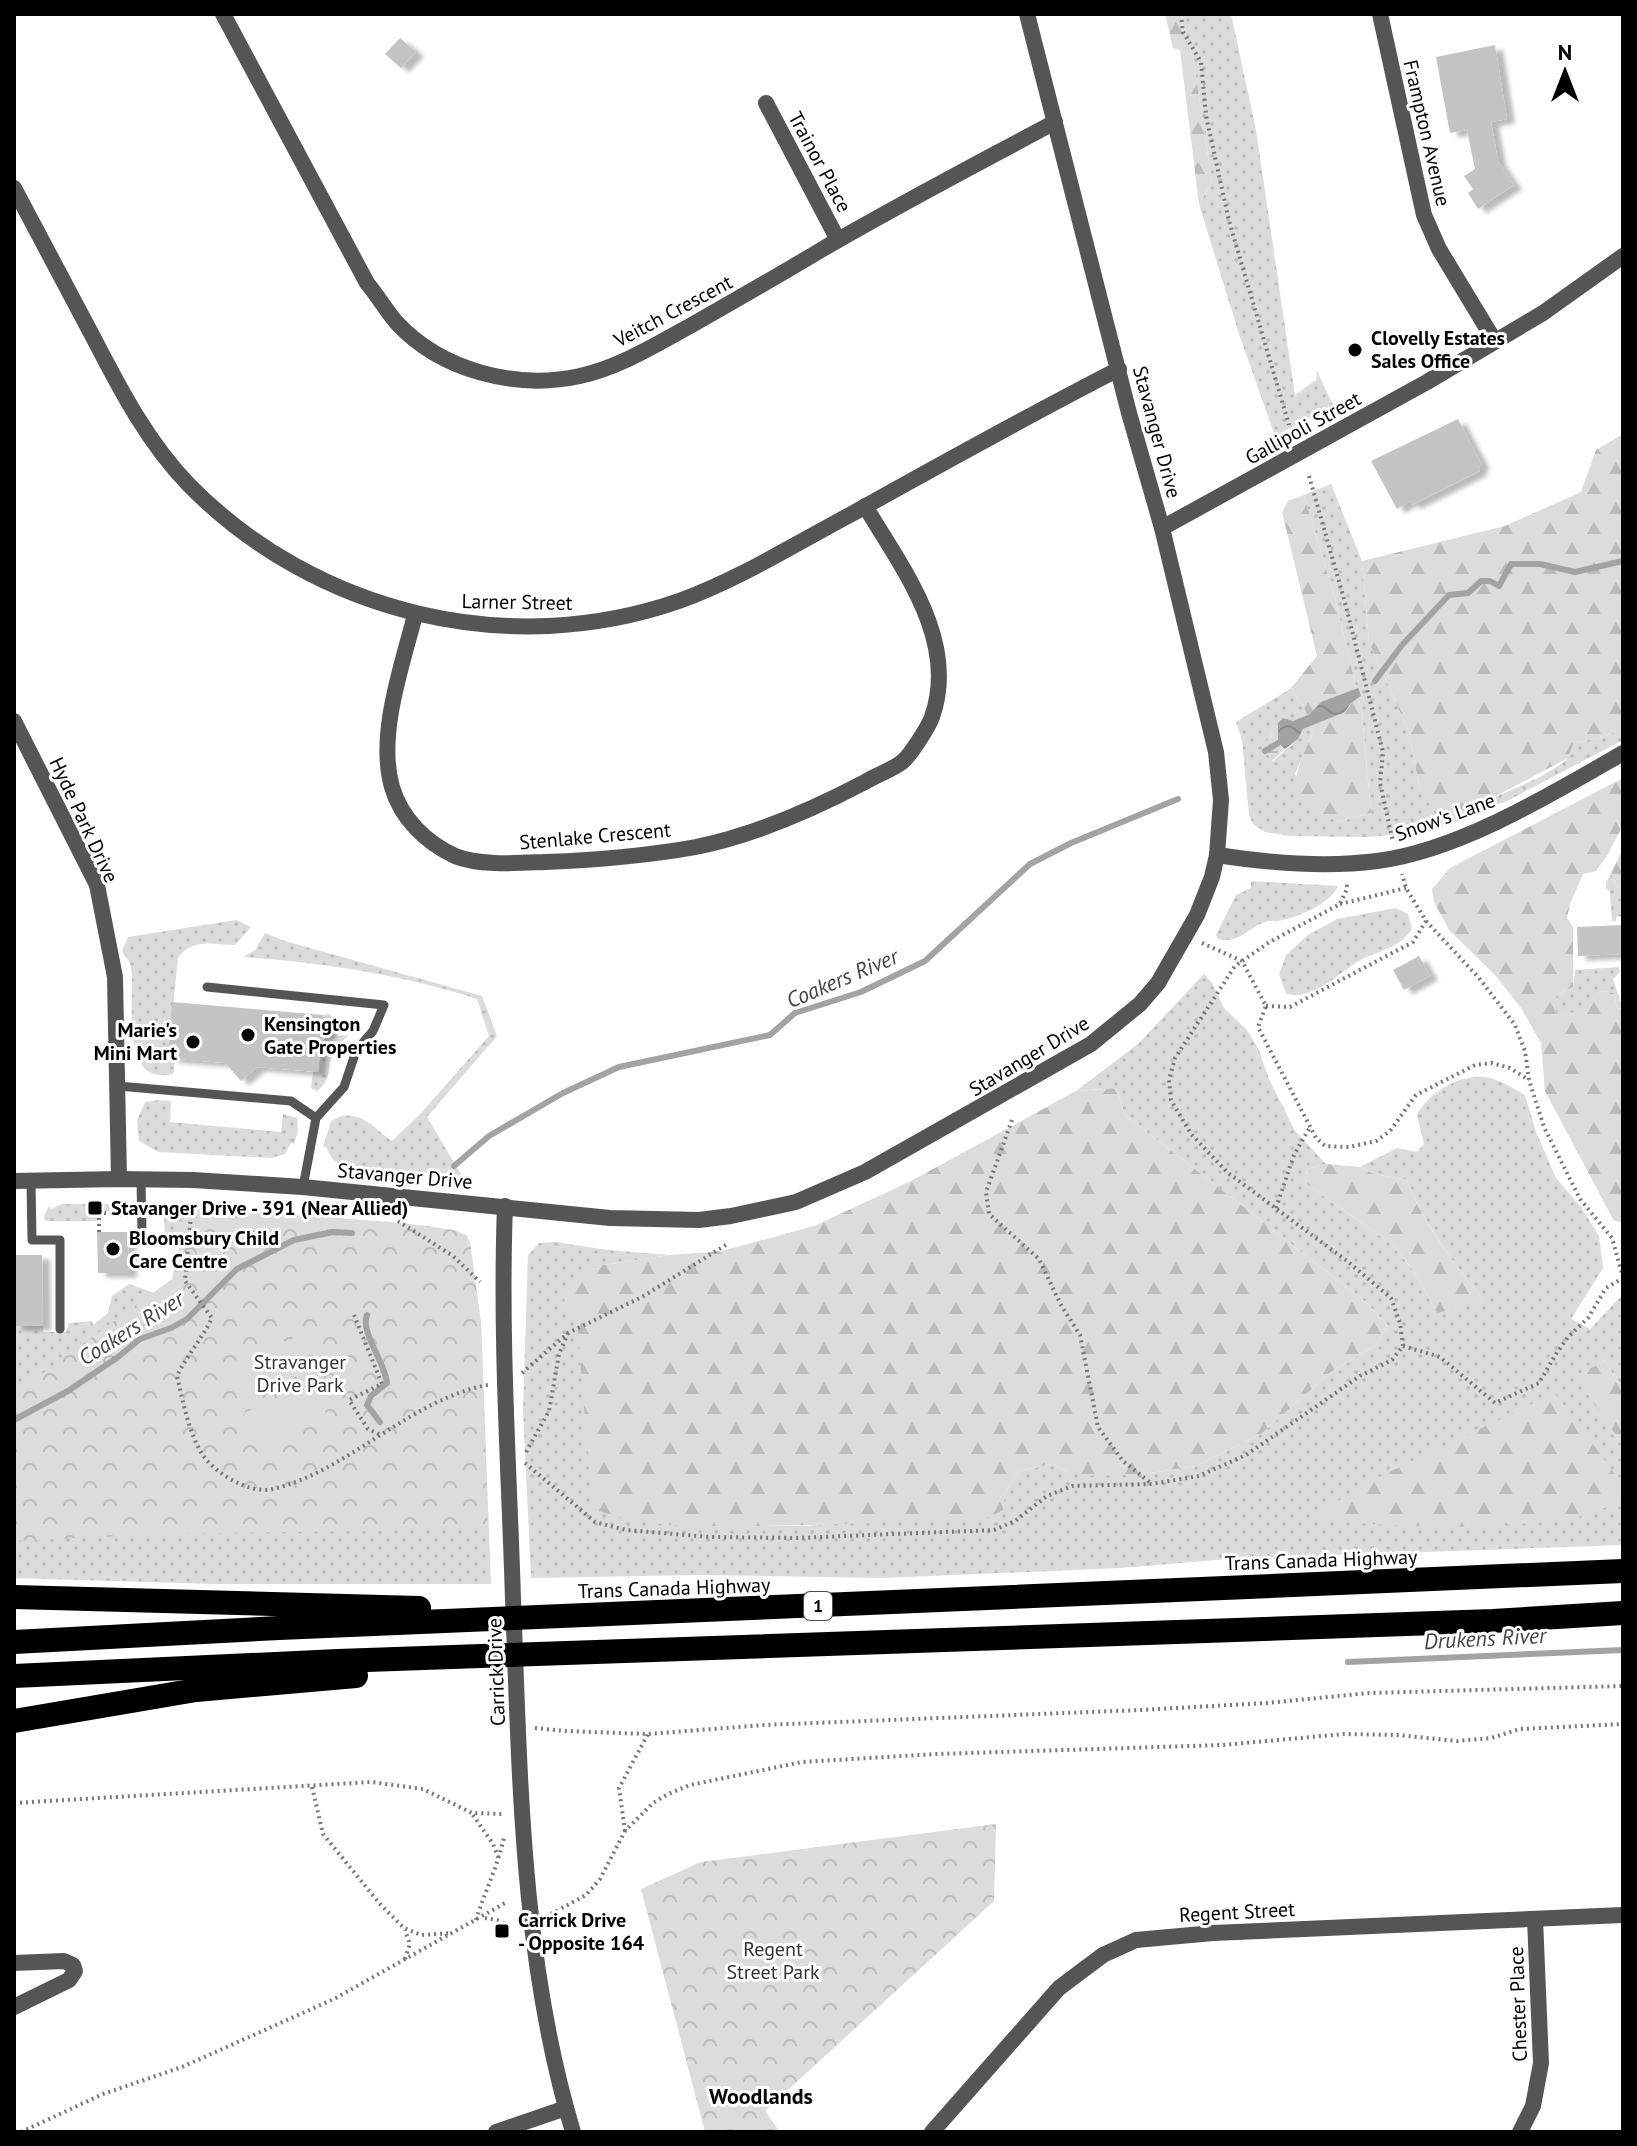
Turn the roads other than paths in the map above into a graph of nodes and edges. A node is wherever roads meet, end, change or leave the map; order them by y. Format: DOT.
graph roads {
  1 [pos="223,14"];
  2 [pos="1027,14"];
  3 [pos="1380,14"];
  4 [pos="766,103"];
  5 [pos="1055,122"];
  6 [pos="14,188"];
  7 [pos="838,240"];
  8 [pos="1623,256"];
  9 [pos="1494,340"];
  10 [pos="1119,369"];
  11 [pos="865,506"];
  12 [pos="1162,528"];
  13 [pos="415,615"];
  14 [pos="14,721"];
  15 [pos="1623,753"];
  16 [pos="1217,855"];
  17 [pos="207,987"];
  18 [pos="118,1086"];
  19 [pos="316,1118"];
  20 [pos="119,1179"];
  21 [pos="141,1179"];
  22 [pos="14,1181"];
  23 [pos="31,1181"];
  24 [pos="303,1187"];
  25 [pos="505,1206"];
  26 [pos="142,1233"];
  27 [pos="60,1329"];
  28 [pos="1623,1571"];
  29 [pos="14,1597"];
  30 [pos="1623,1613"];
  31 [pos="630,1614"];
  32 [pos="14,1642"];
  33 [pos="721,1647"];
  34 [pos="14,1676"];
  35 [pos="14,1721"];
  36 [pos="1623,1915"];
  37 [pos="1535,1919"];
  38 [pos="14,1963"];
  39 [pos="14,2007"];
  40 [pos="566,2108"];
  41 [pos="496,2132"];
  42 [pos="573,2132"];
  43 [pos="932,2132"];
  44 [pos="1520,2132"];
  1 -- 7 [label="street, Veitch Crescent"];
  2 -- 5 [label="street, Stavanger Drive"];
  3 -- 9 [label="street, Frampton Avenue"];
  4 -- 7 [label="street, Trainor Place"];
  5 -- 7 [label="street, Veitch Crescent"];
  5 -- 10 [label="street, Stavanger Drive"];
  6 -- 13 [label="street, Larner Street"];
  8 -- 9 [label="street, Gallipoli Street"];
  9 -- 12 [label="street, Gallipoli Street"];
  10 -- 11 [label="street, Larner Street"];
  10 -- 12 [label="street, Stavanger Drive"];
  11 -- 13 [label="street, Larner Street"];
  11 -- 13 [label="street, Stenlake Crescent"];
  12 -- 16 [label="street, Stavanger Drive"];
  14 -- 18 [label="street, Hyde Park Drive"];
  15 -- 16 [label="street, Snow's Lane"];
  16 -- 25 [label="street, Stavanger Drive"];
  17 -- 19 [label="lane"];
  18 -- 19 [label="lane"];
  18 -- 20 [label="street, Hyde Park Drive"];
  19 -- 24 [label="lane"];
  20 -- 21 [label="street, Stavanger Drive"];
  20 -- 23 [label="street, Stavanger Drive"];
  21 -- 24 [label="street, Stavanger Drive"];
  21 -- 26 [label="lane"];
  22 -- 23 [label="street, Stavanger Drive"];
  23 -- 27 [label="lane"];
  24 -- 25 [label="street, Stavanger Drive"];
  25 -- 40 [label="street, Carrick Drive"];
  28 -- 31 [label="highway, Trans Canada Highway / 1"];
  29 -- 31 [label="highway"];
  30 -- 33 [label="highway, 1"];
  31 -- 32 [label="highway, Trans Canada Highway / 1"];
  33 -- 34 [label="highway, 1"];
  33 -- 35 [label="highway"];
  36 -- 37 [label="street, Regent Street"];
  37 -- 43 [label="street, Regent Street"];
  37 -- 44 [label="street, Chester Place"];
  38 -- 39 [label="street"];
  40 -- 41 [label="street"];
  40 -- 42 [label="street, Carrick Drive"];
}
